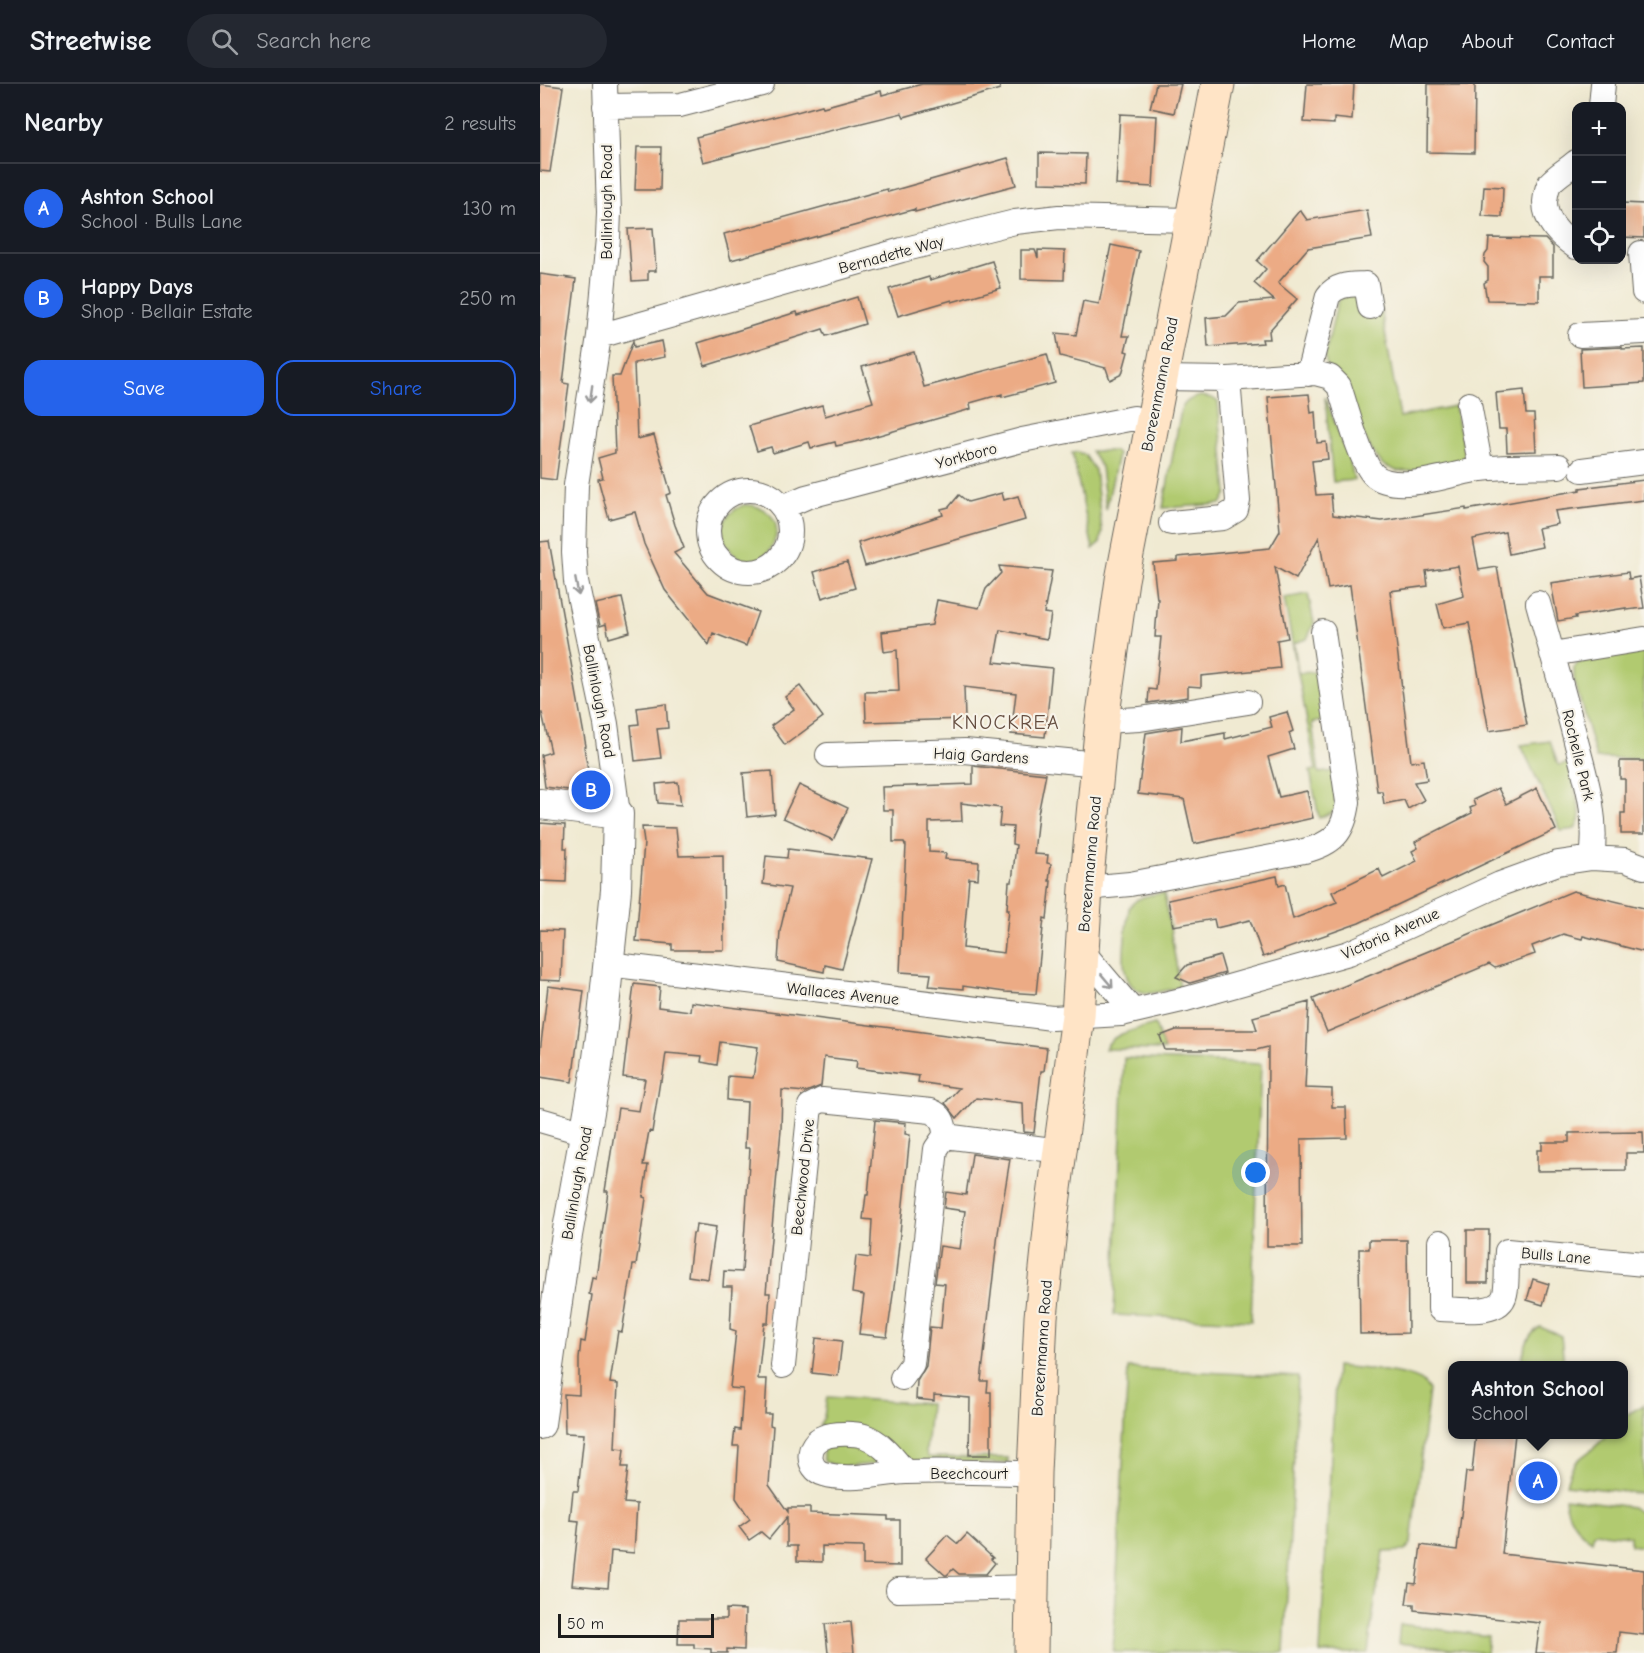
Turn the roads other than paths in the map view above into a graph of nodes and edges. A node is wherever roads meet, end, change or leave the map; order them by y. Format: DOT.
graph roads {
  1 [pos="762,84"];
  2 [pos="1218,84"];
  3 [pos="1603,84"];
  4 [pos="605,95"];
  5 [pos="1601,102"];
  6 [pos="1572,165"];
  7 [pos="1190,220"];
  8 [pos="1572,244"];
  9 [pos="1635,253"];
  10 [pos="1644,292"];
  11 [pos="1370,307"];
  12 [pos="1644,332"];
  13 [pos="1580,335"];
  14 [pos="599,336"];
  15 [pos="1308,374"];
  16 [pos="1161,378"];
  17 [pos="1228,380"];
  18 [pos="1469,404"];
  19 [pos="1151,426"];
  20 [pos="1644,462"];
  21 [pos="1482,469"];
  22 [pos="783,507"];
  23 [pos="1171,523"];
  24 [pos="1538,603"];
  25 [pos="1323,632"];
  26 [pos="1644,639"];
  27 [pos="1552,654"];
  28 [pos="1248,702"];
  29 [pos="1102,721"];
  30 [pos="828,756"];
  31 [pos="1098,764"];
  32 [pos="540,804"];
  33 [pos="618,814"];
  34 [pos="1592,858"];
  35 [pos="1644,867"];
  36 [pos="1086,888"];
  37 [pos="1082,951"];
  38 [pos="608,964"];
  39 [pos="1133,1011"];
  40 [pos="1078,1016"];
  41 [pos="540,1120"];
  42 [pos="585,1133"];
  43 [pos="945,1136"];
  44 [pos="1060,1151"];
  45 [pos="1440,1242"];
  46 [pos="1644,1264"];
  47 [pos="783,1365"];
  48 [pos="902,1378"];
  49 [pos="540,1424"];
  50 [pos="905,1472"];
  51 [pos="1034,1473"];
  52 [pos="1031,1587"];
  53 [pos="898,1590"];
  54 [pos="1031,1653"];
  1 -- 4 [label="street"];
  2 -- 7 [label="main road, Boreenmanna Road"];
  3 -- 5 [label="street"];
  4 -- 14 [label="street, Ballinlough Road"];
  6 -- 8 [label="street"];
  7 -- 14 [label="street, Bernadette Way"];
  7 -- 16 [label="main road, Boreenmanna Road"];
  9 -- 10 [label="street"];
  11 -- 15 [label="street"];
  12 -- 13 [label="street"];
  14 -- 33 [label="street, Ballinlough Road, one-way"];
  15 -- 17 [label="street"];
  15 -- 21 [label="street"];
  16 -- 17 [label="street"];
  16 -- 19 [label="main road, Boreenmanna Road"];
  17 -- 23 [label="street"];
  18 -- 21 [label="street"];
  19 -- 22 [label="street, Yorkboro"];
  19 -- 29 [label="main road, Boreenmanna Road"];
  20 -- 21 [label="street"];
  24 -- 27 [label="street, Rochelle Park"];
  25 -- 36 [label="street"];
  26 -- 27 [label="street"];
  27 -- 34 [label="street, Rochelle Park"];
  28 -- 29 [label="street"];
  29 -- 31 [label="main road, Boreenmanna Road"];
  30 -- 31 [label="street, Haig Gardens"];
  31 -- 36 [label="main road, Boreenmanna Road"];
  32 -- 33 [label="street"];
  33 -- 38 [label="street, Ballinlough Road"];
  34 -- 35 [label="street, Victoria Avenue"];
  34 -- 39 [label="street, Victoria Avenue"];
  36 -- 37 [label="main road, Boreenmanna Road"];
  37 -- 39 [label="street, one-way"];
  37 -- 40 [label="main road, Boreenmanna Road"];
  38 -- 40 [label="street, Wallaces Avenue"];
  38 -- 42 [label="street, Ballinlough Road"];
  39 -- 40 [label="street, Victoria Avenue"];
  40 -- 44 [label="main road, Boreenmanna Road"];
  41 -- 42 [label="street"];
  42 -- 49 [label="street, Ballinlough Road"];
  43 -- 44 [label="street"];
  43 -- 47 [label="street, Beechwood Drive"];
  43 -- 48 [label="street"];
  44 -- 51 [label="main road, Boreenmanna Road"];
  45 -- 46 [label="street, Bulls Lane"];
  50 -- 51 [label="street, Beechcourt"];
  51 -- 52 [label="main road, Boreenmanna Road"];
  52 -- 53 [label="street"];
  52 -- 54 [label="main road, Boreenmanna Road"];
}
